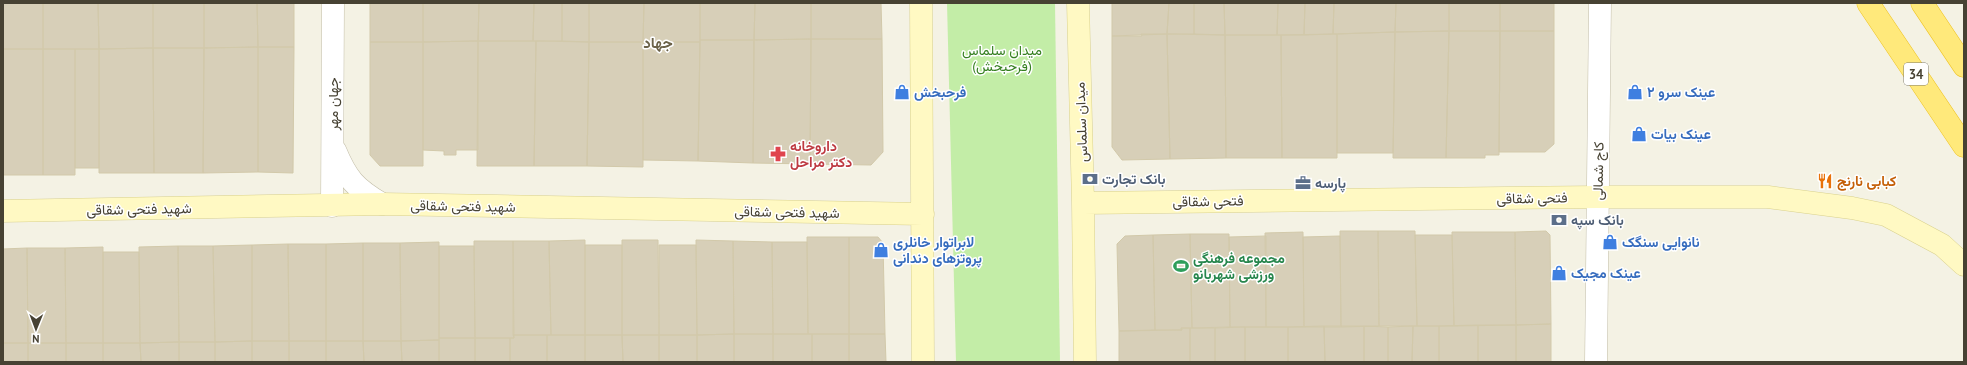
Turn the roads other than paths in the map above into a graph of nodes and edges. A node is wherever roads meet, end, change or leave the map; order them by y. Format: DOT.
graph roads {
  1 [pos="333,3"];
  2 [pos="921,3"];
  3 [pos="1078,3"];
  4 [pos="1600,3"];
  5 [pos="1868,3"];
  6 [pos="1922,3"];
  7 [pos="1964,66"];
  8 [pos="333,143"];
  9 [pos="1964,146"];
  10 [pos="1598,197"];
  11 [pos="1083,203"];
  12 [pos="382,204"];
  13 [pos="332,206"];
  14 [pos="3,211"];
  15 [pos="923,214"];
  16 [pos="1964,265"];
  17 [pos="923,362"];
  18 [pos="1085,362"];
  19 [pos="1596,362"];
  1 -- 8 [label="street, جهان مهر"];
  2 -- 15 [label="main road"];
  3 -- 11 [label="main road, میدان سلماس"];
  4 -- 10 [label="street, کاج شمالی"];
  5 -- 9 [label="highway, 34"];
  6 -- 7 [label="highway"];
  8 -- 12 [label="street"];
  8 -- 13 [label="street, جهان مهر"];
  10 -- 11 [label="main road, فتحی شقاقی"];
  10 -- 16 [label="main road, فتحی شقاقی"];
  10 -- 19 [label="street, کاج شمالی"];
  11 -- 18 [label="main road, میدان سلماس"];
  12 -- 13 [label="main road, شهید فتحی شقاقی"];
  12 -- 15 [label="main road, شهید فتحی شقاقی"];
  13 -- 14 [label="main road, شهید فتحی شقاقی"];
  15 -- 17 [label="main road"];
}
